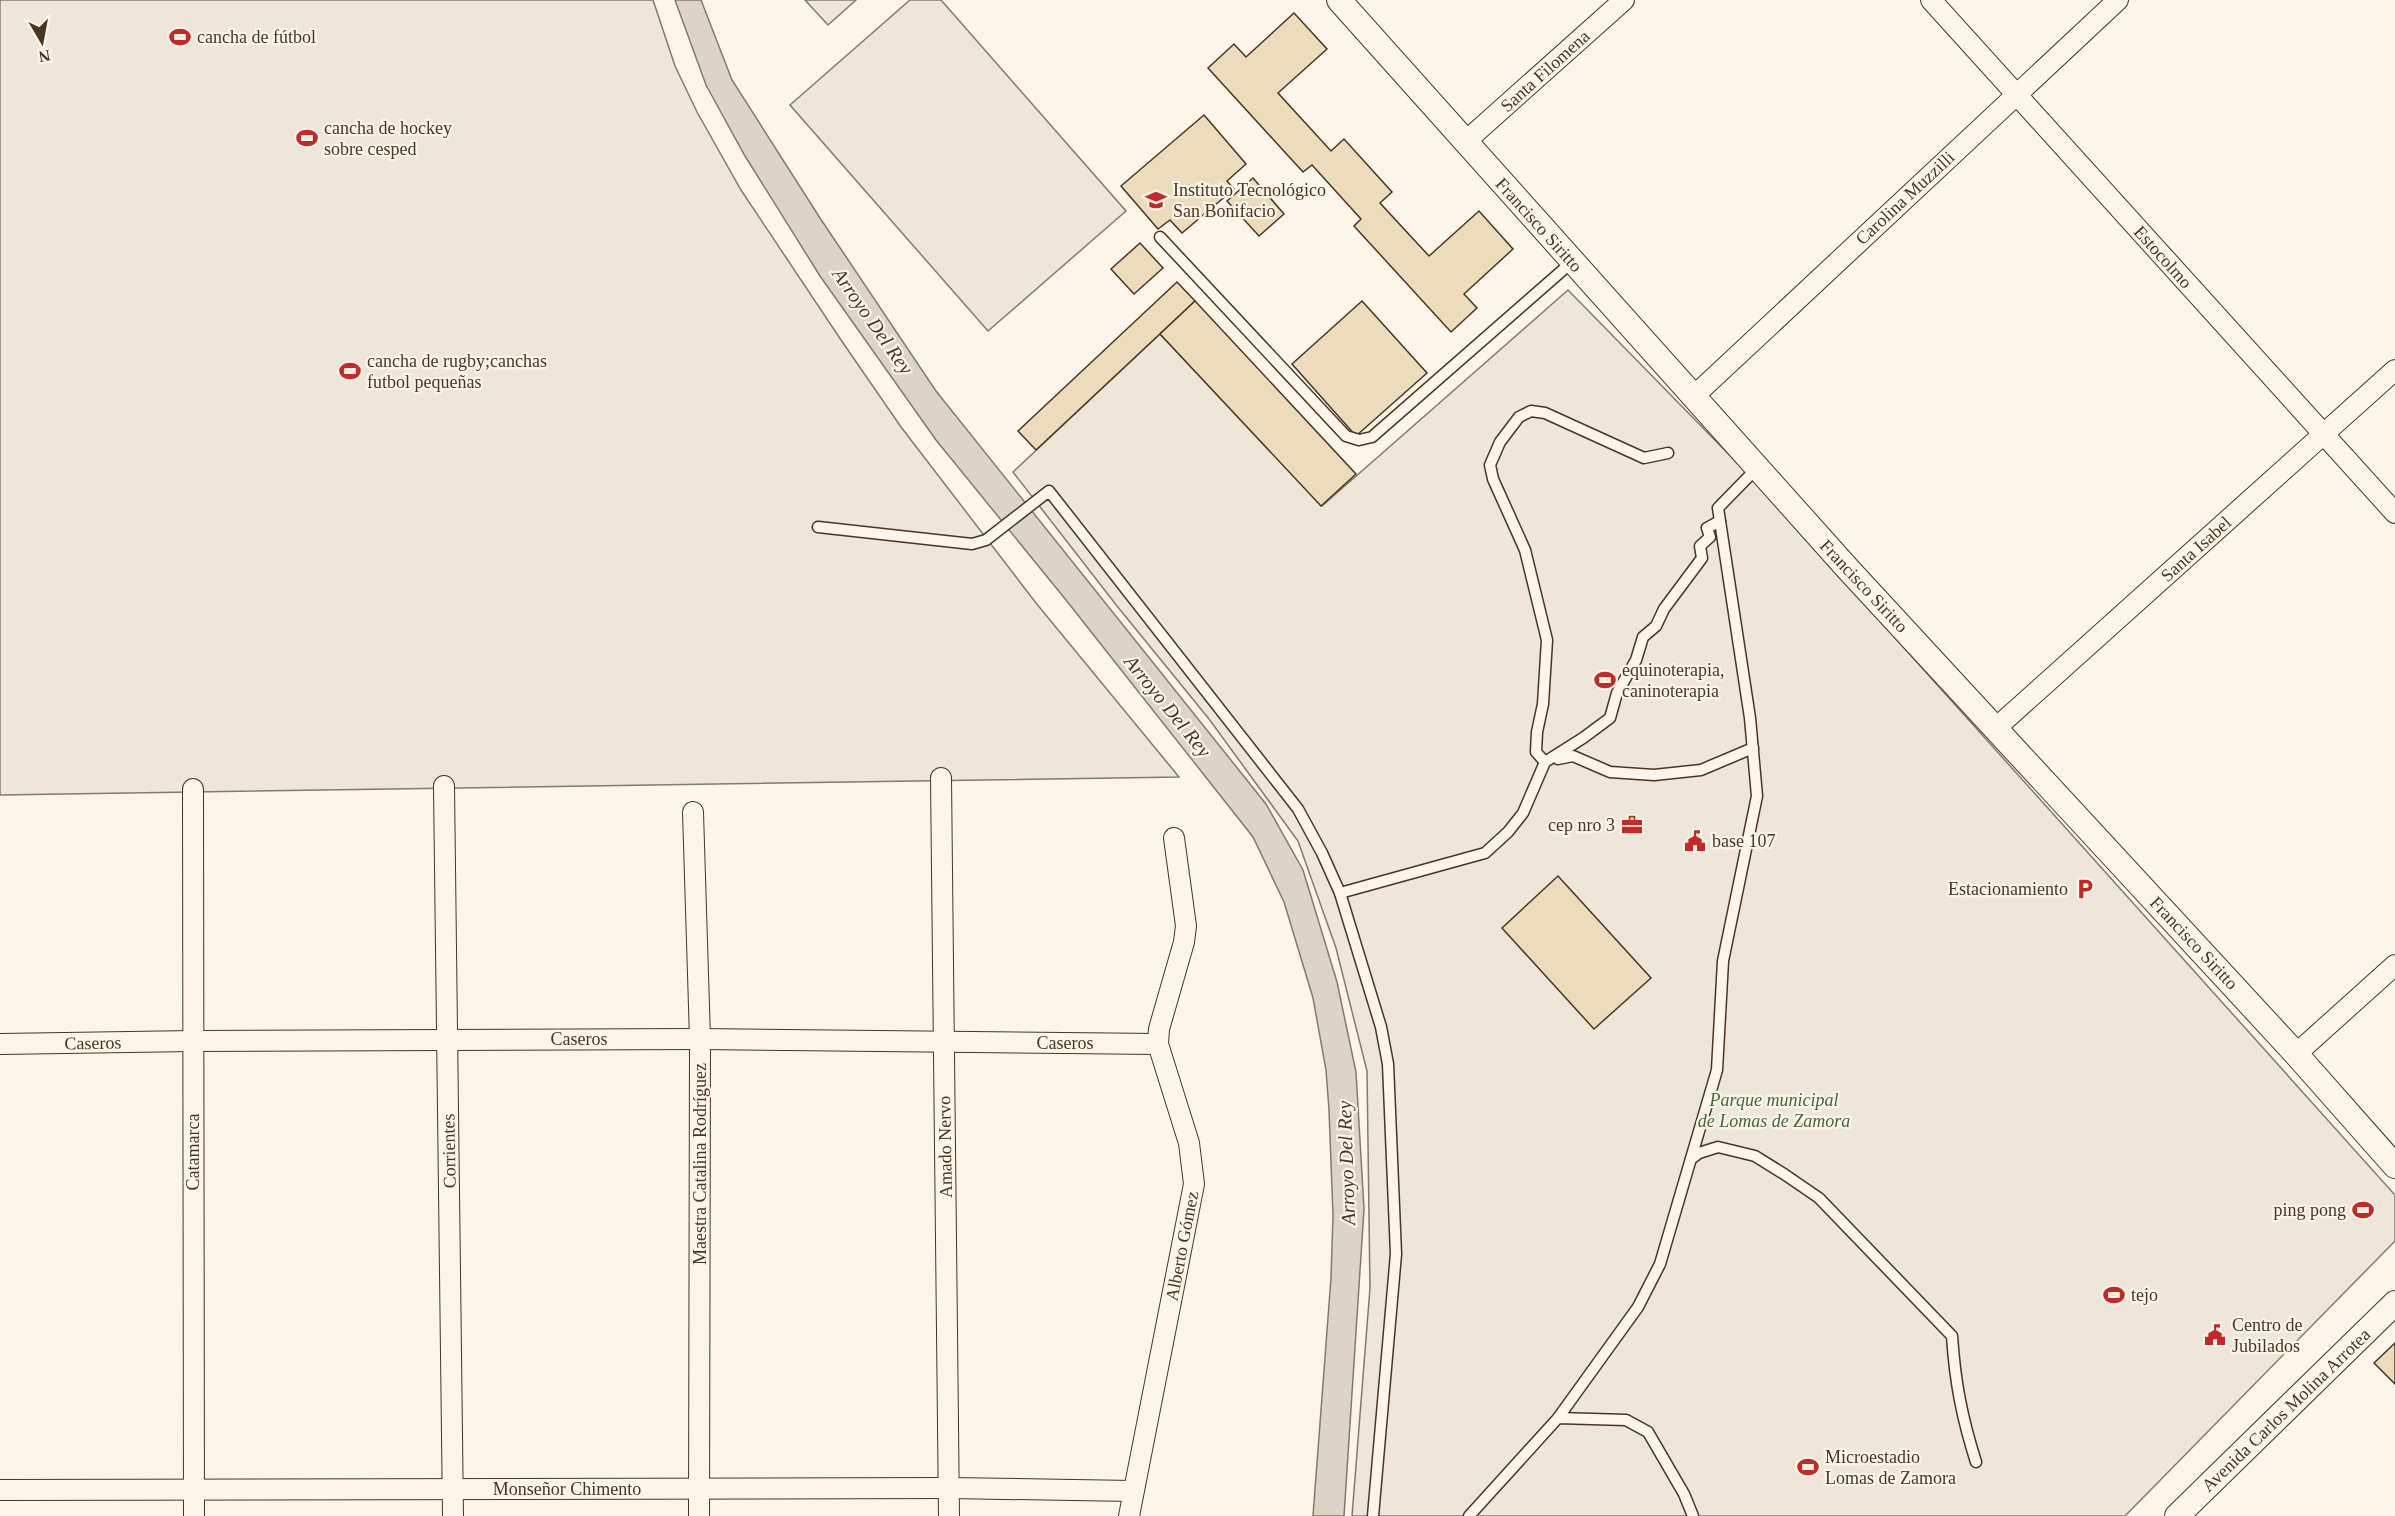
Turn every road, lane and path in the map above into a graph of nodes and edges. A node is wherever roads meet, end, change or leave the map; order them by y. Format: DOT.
graph roads {
  1 [pos="1340,0"];
  2 [pos="1624,0"];
  3 [pos="1931,0"];
  4 [pos="2118,0"];
  5 [pos="2016,95"];
  6 [pos="1465,142"];
  7 [pos="1160,237"];
  8 [pos="1572,262"];
  9 [pos="2395,370"];
  10 [pos="1693,397"];
  11 [pos="2324,434"];
  12 [pos="1668,453"];
  13 [pos="1757,468"];
  14 [pos="2395,513"];
  15 [pos="1720,521"];
  16 [pos="818,527"];
  17 [pos="1996,728"];
  18 [pos="1753,748"];
  19 [pos="1545,762"];
  20 [pos="941,778"];
  21 [pos="444,786"];
  22 [pos="193,789"];
  23 [pos="693,812"];
  24 [pos="1174,838"];
  25 [pos="1340,893"];
  26 [pos="2395,965"];
  27 [pos="700,1039"];
  28 [pos="447,1040"];
  29 [pos="193,1041"];
  30 [pos="944,1042"];
  31 [pos="0,1044"];
  32 [pos="1158,1044"];
  33 [pos="2296,1054"];
  34 [pos="1691,1159"];
  35 [pos="2395,1166"];
  36 [pos="2395,1303"];
  37 [pos="1558,1418"];
  38 [pos="1976,1462"];
  39 [pos="700,1488"];
  40 [pos="949,1488"];
  41 [pos="453,1489"];
  42 [pos="0,1490"];
  43 [pos="194,1490"];
  44 [pos="1133,1491"];
  45 [pos="194,1516"];
  46 [pos="453,1516"];
  47 [pos="699,1516"];
  48 [pos="949,1516"];
  49 [pos="1129,1516"];
  50 [pos="1373,1516"];
  51 [pos="1469,1516"];
  52 [pos="1693,1516"];
  53 [pos="2177,1516"];
  1 -- 6 [label="street, Francisco Siritto"];
  2 -- 6 [label="street, Santa Filomena"];
  3 -- 5 [label="street, Estocolmo"];
  4 -- 5 [label="street, Carolina Muzzilli"];
  5 -- 10 [label="street, Carolina Muzzilli"];
  5 -- 11 [label="street, Estocolmo"];
  6 -- 8 [label="street, Francisco Siritto"];
  7 -- 8 [label="lane"];
  8 -- 10 [label="street, Francisco Siritto"];
  9 -- 11 [label="street, Santa Isabel"];
  10 -- 13 [label="street, Francisco Siritto"];
  11 -- 14 [label="street, Estocolmo"];
  11 -- 17 [label="street, Santa Isabel"];
  12 -- 19 [label="lane"];
  13 -- 15 [label="lane"];
  13 -- 17 [label="street, Francisco Siritto"];
  15 -- 18 [label="lane"];
  15 -- 19 [label="lane"];
  16 -- 25 [label="lane"];
  17 -- 33 [label="street, Francisco Siritto"];
  18 -- 19 [label="lane"];
  18 -- 34 [label="lane"];
  19 -- 25 [label="lane"];
  20 -- 30 [label="street, Amado Nervo"];
  21 -- 28 [label="street, Corrientes"];
  22 -- 29 [label="street, Catamarca"];
  23 -- 27 [label="street, Maestra Catalina Rodríguez"];
  24 -- 32 [label="street, Alberto Gómez"];
  25 -- 50 [label="lane"];
  26 -- 33 [label="street"];
  27 -- 28 [label="street, Caseros"];
  27 -- 30 [label="street, Caseros"];
  27 -- 39 [label="street, Maestra Catalina Rodríguez"];
  28 -- 29 [label="street, Caseros"];
  28 -- 41 [label="street, Corrientes"];
  29 -- 31 [label="street, Caseros"];
  29 -- 43 [label="street, Catamarca"];
  30 -- 32 [label="street, Caseros"];
  30 -- 40 [label="street, Amado Nervo"];
  32 -- 44 [label="street, Alberto Gómez"];
  33 -- 35 [label="street, Francisco Siritto"];
  34 -- 37 [label="lane"];
  34 -- 38 [label="lane"];
  36 -- 53 [label="street, Avenida Carlos Molina Arrotea"];
  37 -- 51 [label="lane"];
  37 -- 52 [label="lane"];
  39 -- 40 [label="street, Monseñor Chimento"];
  39 -- 41 [label="street, Monseñor Chimento"];
  39 -- 47 [label="street, Maestra Catalina Rodríguez"];
  40 -- 44 [label="street, Monseñor Chimento"];
  40 -- 48 [label="street, Amado Nervo"];
  41 -- 43 [label="street, Monseñor Chimento"];
  41 -- 46 [label="street, Corrientes"];
  42 -- 43 [label="street, Monseñor Chimento"];
  43 -- 45 [label="street, Catamarca"];
  44 -- 49 [label="street, Alberto Gómez"];
}
